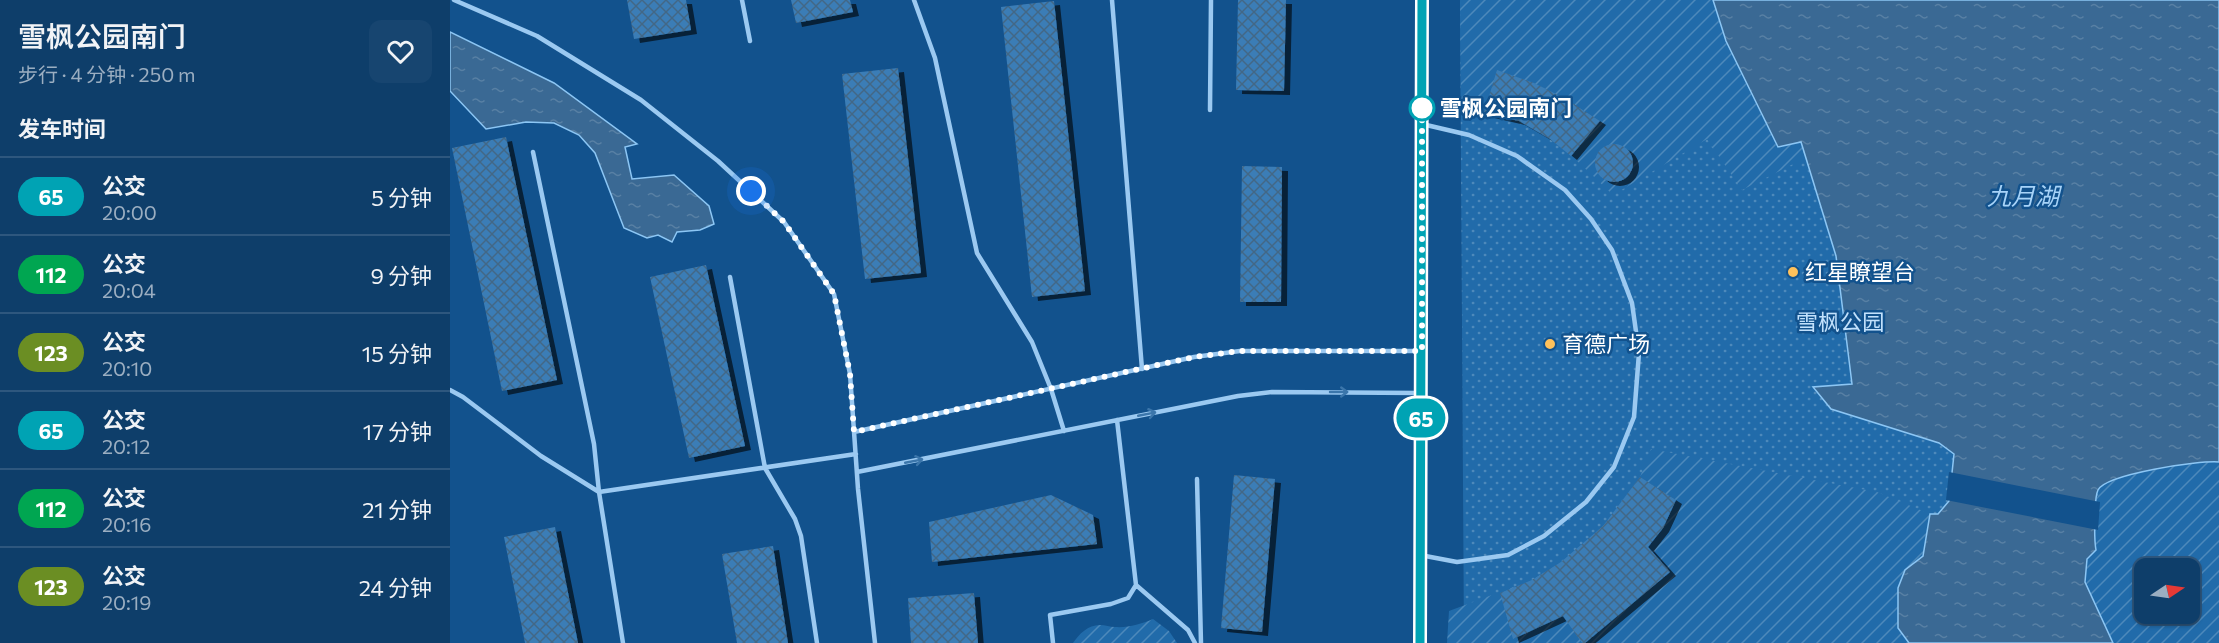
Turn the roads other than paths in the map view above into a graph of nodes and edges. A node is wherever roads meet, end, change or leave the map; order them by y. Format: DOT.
graph roads {
  1 [pos="454,0"];
  2 [pos="742,0"];
  3 [pos="914,0"];
  4 [pos="1112,0"];
  5 [pos="1211,0"];
  6 [pos="1422,0"];
  7 [pos="750,41"];
  8 [pos="1210,110"];
  9 [pos="1422,124"];
  10 [pos="533,152"];
  11 [pos="730,277"];
  12 [pos="1422,351"];
  13 [pos="1142,369"];
  14 [pos="1051,388"];
  15 [pos="450,390"];
  16 [pos="1421,393"];
  17 [pos="1117,420"];
  18 [pos="1064,431"];
  19 [pos="854,432"];
  20 [pos="856,454"];
  21 [pos="765,468"];
  22 [pos="857,472"];
  23 [pos="1197,479"];
  24 [pos="599,492"];
  25 [pos="1420,555"];
  26 [pos="1136,585"];
  27 [pos="623,643"];
  28 [pos="817,643"];
  29 [pos="875,643"];
  30 [pos="1053,643"];
  31 [pos="1195,643"];
  32 [pos="1200,643"];
  33 [pos="1420,643"];
  1 -- 19 [label="lane"];
  2 -- 7 [label="lane"];
  3 -- 14 [label="lane"];
  4 -- 13 [label="lane"];
  5 -- 8 [label="lane"];
  6 -- 9 [label="street"];
  9 -- 12 [label="street"];
  9 -- 25 [label="lane"];
  10 -- 24 [label="lane"];
  11 -- 21 [label="lane"];
  12 -- 13 [label="lane"];
  12 -- 16 [label="street"];
  13 -- 14 [label="lane"];
  14 -- 18 [label="lane"];
  14 -- 19 [label="lane"];
  15 -- 24 [label="lane"];
  17 -- 16 [label="lane, one-way"];
  16 -- 25 [label="street"];
  17 -- 18 [label="lane"];
  17 -- 26 [label="lane"];
  22 -- 18 [label="lane, one-way"];
  19 -- 20 [label="lane"];
  20 -- 21 [label="lane"];
  20 -- 22 [label="lane"];
  21 -- 24 [label="lane"];
  21 -- 28 [label="lane"];
  22 -- 29 [label="lane"];
  23 -- 32 [label="lane"];
  24 -- 27 [label="lane"];
  25 -- 33 [label="street"];
  26 -- 30 [label="lane"];
  26 -- 31 [label="lane"];
}
